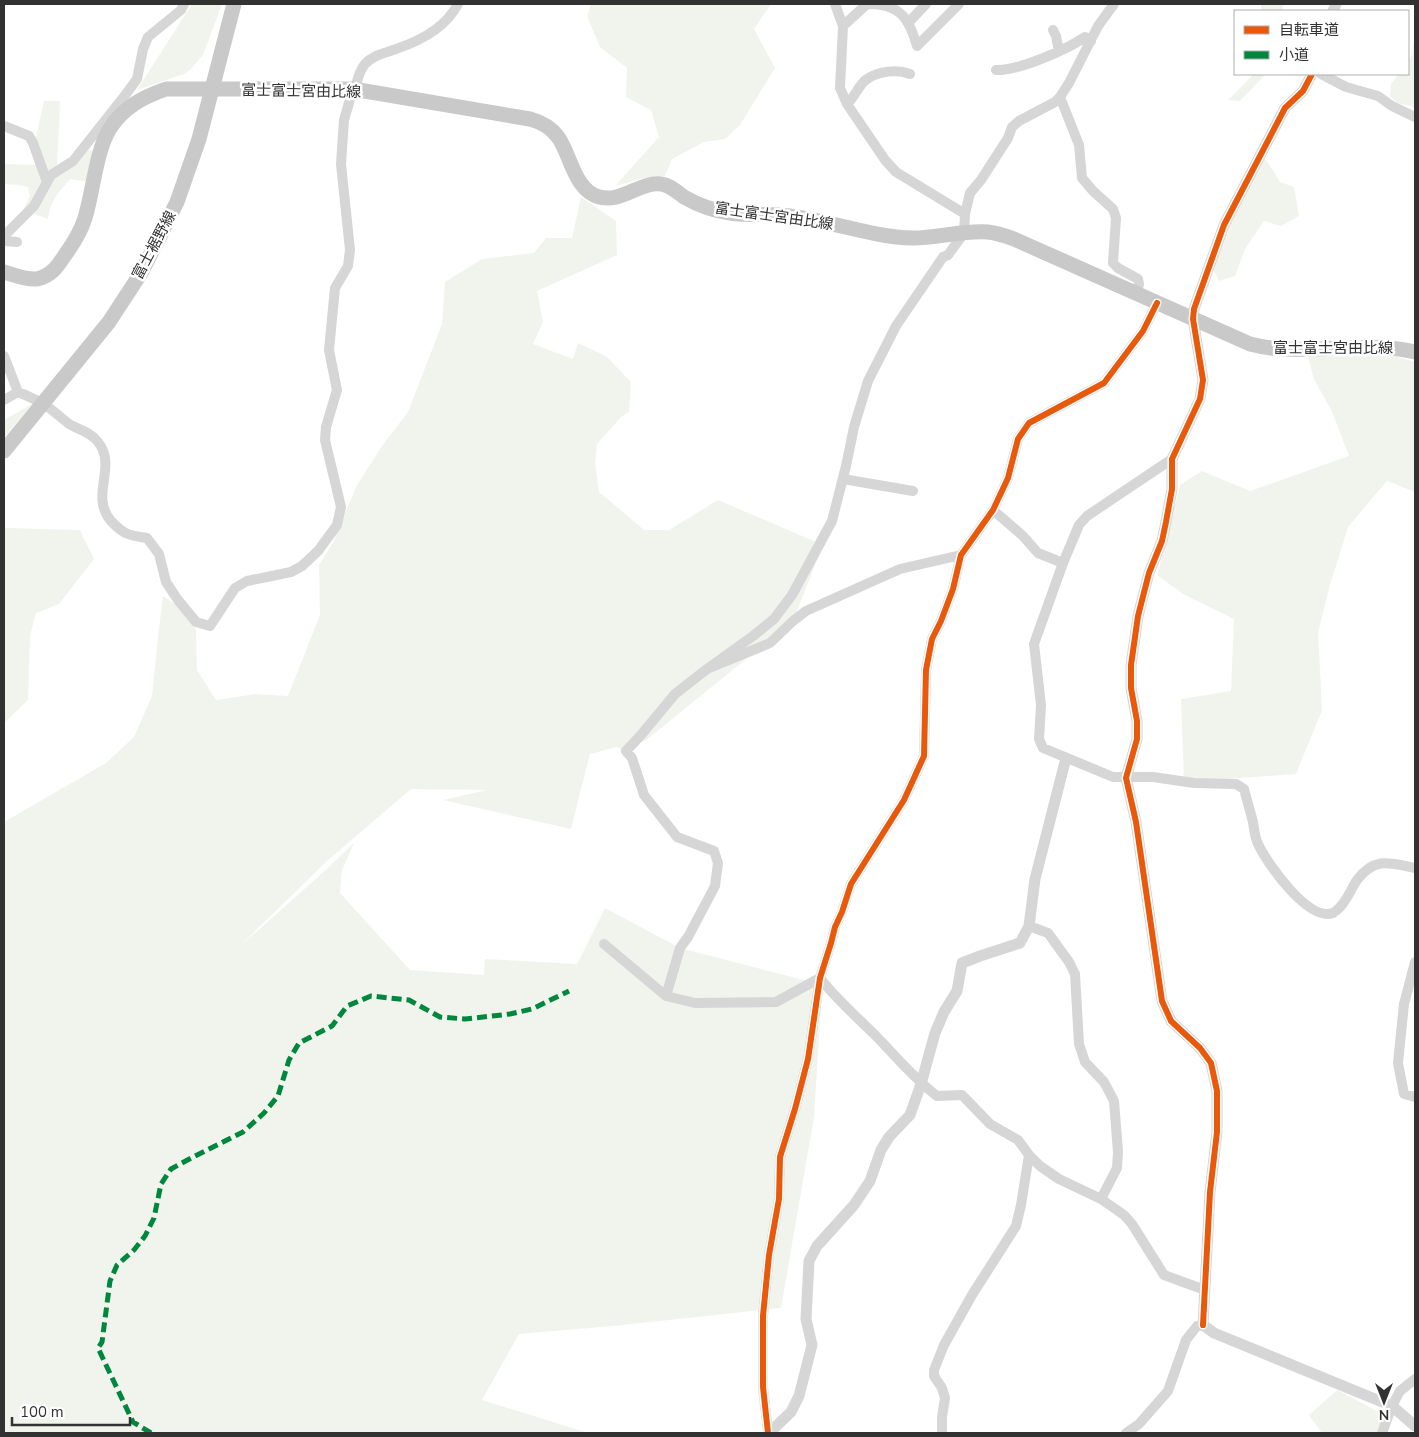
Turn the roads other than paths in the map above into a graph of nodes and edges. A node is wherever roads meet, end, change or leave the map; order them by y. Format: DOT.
graph roads {
  1 [pos="184,4"];
  2 [pos="234,4"];
  3 [pos="458,4"];
  4 [pos="835,4"];
  5 [pos="868,4"];
  6 [pos="926,4"];
  7 [pos="959,4"];
  8 [pos="1114,4"];
  9 [pos="908,23"];
  10 [pos="843,26"];
  11 [pos="1053,30"];
  12 [pos="1091,41"];
  13 [pos="1059,51"];
  14 [pos="996,70"];
  15 [pos="910,74"];
  16 [pos="1311,75"];
  17 [pos="1323,75"];
  18 [pos="354,89"];
  19 [pos="211,90"];
  20 [pos="1060,97"];
  21 [pos="847,104"];
  22 [pos="1415,117"];
  23 [pos="4,126"];
  24 [pos="47,182"];
  25 [pos="965,214"];
  26 [pos="964,233"];
  27 [pos="4,236"];
  28 [pos="4,241"];
  29 [pos="17,242"];
  30 [pos="4,272"];
  31 [pos="1137,293"];
  32 [pos="1157,303"];
  33 [pos="1193,319"];
  34 [pos="1415,352"];
  35 [pos="4,356"];
  36 [pos="18,392"];
  37 [pos="4,400"];
  38 [pos="43,404"];
  39 [pos="4,451"];
  40 [pos="1172,459"];
  41 [pos="842,479"];
  42 [pos="913,491"];
  43 [pos="993,510"];
  44 [pos="961,555"];
  45 [pos="1063,563"];
  46 [pos="707,669"];
  47 [pos="1066,758"];
  48 [pos="1126,778"];
  49 [pos="1415,868"];
  50 [pos="1029,926"];
  51 [pos="604,944"];
  52 [pos="1415,962"];
  53 [pos="820,978"];
  54 [pos="666,996"];
  55 [pos="921,1084"];
  56 [pos="1415,1097"];
  57 [pos="1029,1155"];
  58 [pos="1101,1198"];
  59 [pos="1205,1290"];
  60 [pos="1203,1325"];
  61 [pos="1415,1379"];
  62 [pos="1392,1406"];
  63 [pos="1415,1426"];
  64 [pos="1142,1429"];
  65 [pos="769,1433"];
  66 [pos="942,1433"];
  67 [pos="1126,1433"];
  68 [pos="1382,1433"];
  1 -- 24 [label="street"];
  2 -- 19 [label="main road, 富士裾野線"];
  3 -- 18 [label="street"];
  4 -- 10 [label="street"];
  5 -- 9 [label="street"];
  5 -- 10 [label="street"];
  6 -- 9 [label="street"];
  7 -- 9 [label="street"];
  8 -- 12 [label="street"];
  10 -- 21 [label="street"];
  11 -- 13 [label="street"];
  12 -- 13 [label="street"];
  12 -- 20 [label="street"];
  13 -- 14 [label="street"];
  15 -- 21 [label="street"];
  16 -- 33 [label="street"];
  17 -- 22 [label="street"];
  18 -- 19 [label="main road, 富士富士宮由比線"];
  18 -- 26 [label="main road, 富士富士宮由比線"];
  18 -- 38 [label="street"];
  19 -- 30 [label="main road, 富士富士宮由比線"];
  19 -- 38 [label="main road, 富士裾野線"];
  20 -- 25 [label="street"];
  20 -- 31 [label="street"];
  21 -- 25 [label="street"];
  23 -- 24 [label="street"];
  24 -- 27 [label="street"];
  25 -- 26 [label="street"];
  26 -- 31 [label="main road, 富士富士宮由比線"];
  26 -- 41 [label="street"];
  28 -- 29 [label="street"];
  31 -- 32 [label="main road, 富士富士宮由比線"];
  32 -- 33 [label="main road, 富士富士宮由比線"];
  32 -- 43 [label="street"];
  33 -- 34 [label="main road, 富士富士宮由比線"];
  33 -- 40 [label="street"];
  35 -- 36 [label="street"];
  36 -- 37 [label="street"];
  36 -- 38 [label="street"];
  38 -- 39 [label="main road, 富士裾野線"];
  40 -- 45 [label="street"];
  40 -- 48 [label="street"];
  41 -- 42 [label="street"];
  41 -- 46 [label="street"];
  43 -- 44 [label="street"];
  43 -- 45 [label="street"];
  44 -- 46 [label="street"];
  44 -- 53 [label="street"];
  45 -- 47 [label="street"];
  46 -- 54 [label="street"];
  47 -- 48 [label="street"];
  47 -- 50 [label="street"];
  48 -- 49 [label="street"];
  48 -- 59 [label="street"];
  50 -- 55 [label="street"];
  50 -- 58 [label="street"];
  51 -- 54 [label="street"];
  52 -- 56 [label="street"];
  53 -- 54 [label="street"];
  53 -- 55 [label="street"];
  53 -- 65 [label="street"];
  55 -- 57 [label="street"];
  55 -- 65 [label="street"];
  57 -- 58 [label="street"];
  57 -- 66 [label="street"];
  58 -- 59 [label="street"];
  59 -- 60 [label="street"];
  60 -- 62 [label="street"];
  60 -- 64 [label="street"];
  61 -- 62 [label="street"];
  62 -- 63 [label="street"];
  62 -- 68 [label="street"];
  64 -- 67 [label="street"];
}
